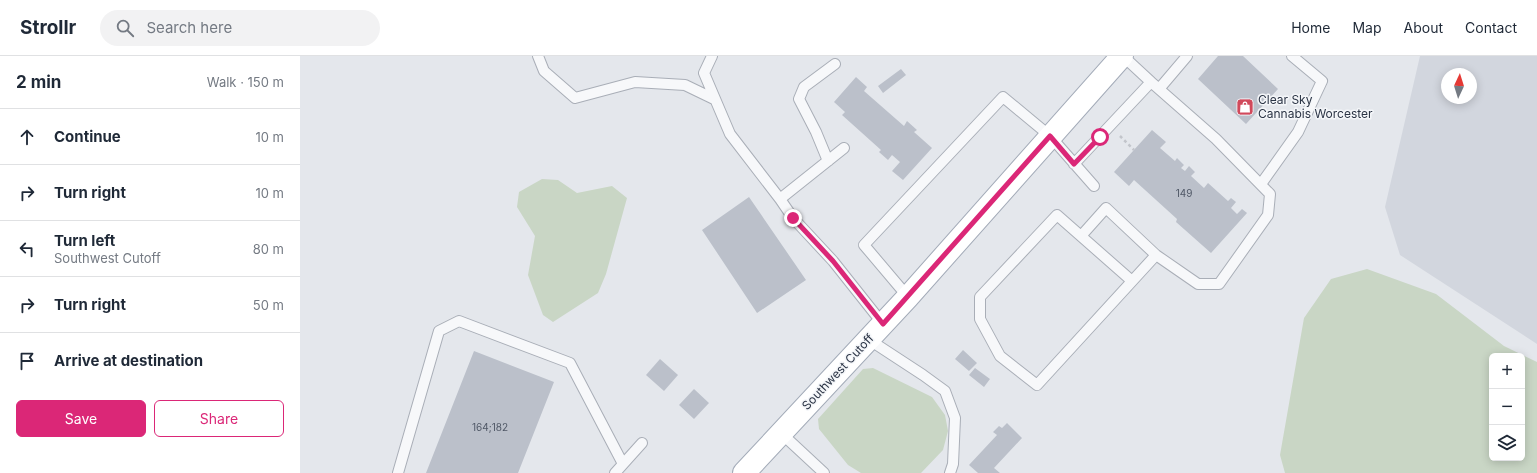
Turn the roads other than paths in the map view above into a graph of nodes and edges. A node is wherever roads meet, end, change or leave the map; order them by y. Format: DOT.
graph roads {
  1 [pos="538,56"];
  2 [pos="712,56"];
  3 [pos="1123,56"];
  4 [pos="1187,56"];
  5 [pos="1292,56"];
  6 [pos="835,64"];
  7 [pos="1151,82"];
  8 [pos="1159,89"];
  9 [pos="714,99"];
  10 [pos="1050,136"];
  11 [pos="844,148"];
  12 [pos="828,162"];
  13 [pos="1074,164"];
  14 [pos="1261,184"];
  15 [pos="1094,186"];
  16 [pos="780,199"];
  17 [pos="1081,236"];
  18 [pos="1156,255"];
  19 [pos="1132,281"];
  20 [pos="908,297"];
  21 [pos="883,324"];
  22 [pos="868,340"];
  23 [pos="781,433"];
  24 [pos="642,443"];
  25 [pos="623,464"];
  26 [pos="398,473"];
  27 [pos="615,473"];
  28 [pos="744,473"];
  29 [pos="824,473"];
  30 [pos="950,473"];
  1 -- 9 [label="lane"];
  2 -- 9 [label="lane"];
  3 -- 7 [label="lane"];
  3 -- 10 [label="main road, Southwest Cutoff"];
  4 -- 8 [label="lane"];
  5 -- 14 [label="lane"];
  6 -- 12 [label="lane"];
  7 -- 8 [label="lane"];
  7 -- 13 [label="lane"];
  8 -- 14 [label="lane"];
  9 -- 16 [label="lane"];
  10 -- 13 [label="lane"];
  10 -- 20 [label="main road, Southwest Cutoff"];
  10 -- 20 [label="lane"];
  11 -- 12 [label="lane"];
  12 -- 16 [label="lane"];
  13 -- 15 [label="lane"];
  14 -- 18 [label="lane"];
  16 -- 21 [label="lane"];
  17 -- 18 [label="lane"];
  17 -- 19 [label="lane"];
  17 -- 19 [label="lane"];
  18 -- 19 [label="lane"];
  20 -- 21 [label="main road, Southwest Cutoff"];
  21 -- 22 [label="main road, Southwest Cutoff"];
  22 -- 23 [label="main road, Southwest Cutoff"];
  22 -- 30 [label="lane"];
  23 -- 28 [label="main road, Southwest Cutoff"];
  23 -- 29 [label="lane"];
  24 -- 25 [label="lane"];
  25 -- 26 [label="lane"];
  25 -- 27 [label="lane"];
}
